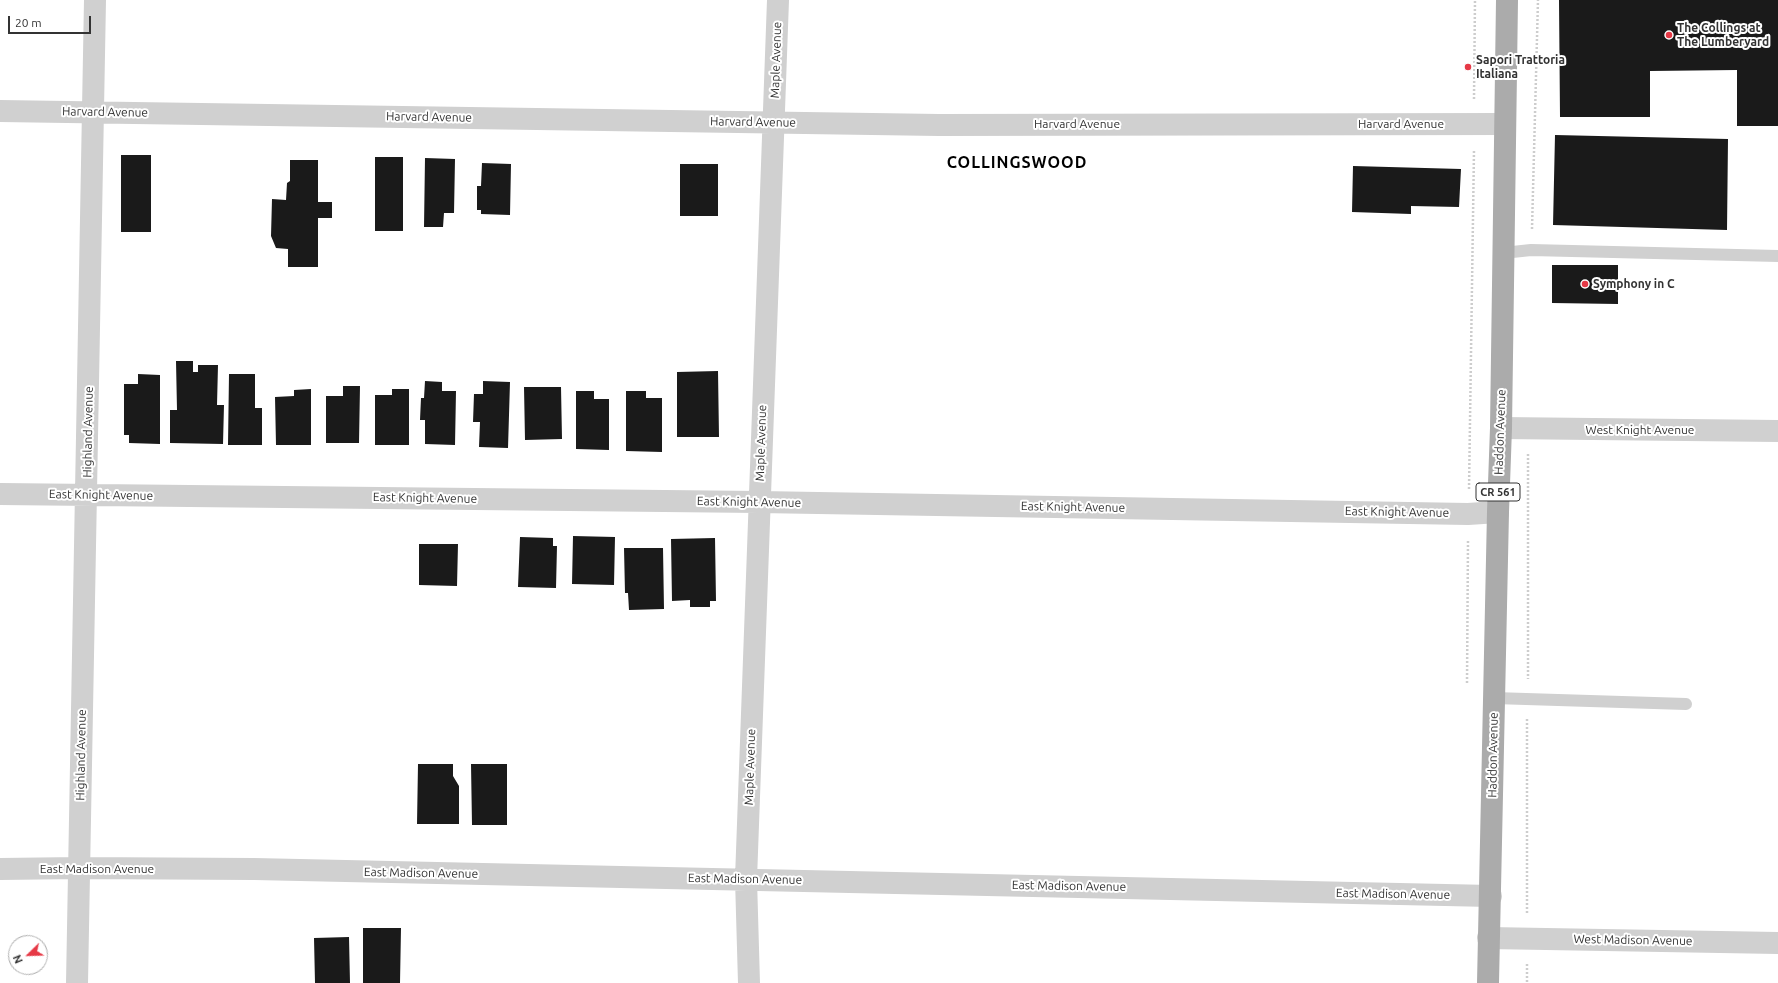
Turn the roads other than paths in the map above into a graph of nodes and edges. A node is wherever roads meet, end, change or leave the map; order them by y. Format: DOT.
graph roads {
  1 [pos="95,0"];
  2 [pos="778,0"];
  3 [pos="1507,0"];
  4 [pos="0,111"];
  5 [pos="94,112"];
  6 [pos="774,122"];
  7 [pos="1505,124"];
  8 [pos="1503,253"];
  9 [pos="1778,256"];
  10 [pos="1501,428"];
  11 [pos="1778,431"];
  12 [pos="0,494"];
  13 [pos="87,494"];
  14 [pos="759,502"];
  15 [pos="1498,512"];
  16 [pos="1494,698"];
  17 [pos="1686,704"];
  18 [pos="79,868"];
  19 [pos="0,869"];
  20 [pos="746,879"];
  21 [pos="1491,896"];
  22 [pos="1488,938"];
  23 [pos="1778,943"];
  24 [pos="77,983"];
  25 [pos="748,983"];
  26 [pos="1488,983"];
  1 -- 5 [label="street, Highland Avenue"];
  2 -- 6 [label="street, Maple Avenue"];
  3 -- 7 [label="main road, Haddon Avenue / CR 561"];
  4 -- 5 [label="street, Harvard Avenue"];
  5 -- 6 [label="street, Harvard Avenue"];
  5 -- 13 [label="street, Highland Avenue"];
  6 -- 7 [label="street, Harvard Avenue"];
  6 -- 14 [label="street, Maple Avenue"];
  7 -- 8 [label="main road, Haddon Avenue / CR 561"];
  8 -- 9 [label="lane"];
  8 -- 10 [label="main road, Haddon Avenue / CR 561"];
  10 -- 11 [label="street, West Knight Avenue"];
  10 -- 15 [label="main road, Haddon Avenue / CR 561"];
  12 -- 13 [label="street, East Knight Avenue"];
  13 -- 14 [label="street, East Knight Avenue"];
  13 -- 18 [label="street, Highland Avenue"];
  14 -- 15 [label="street, East Knight Avenue"];
  14 -- 20 [label="street, Maple Avenue"];
  15 -- 16 [label="main road, Haddon Avenue / CR 561"];
  16 -- 17 [label="lane"];
  16 -- 21 [label="main road, Haddon Avenue / CR 561"];
  18 -- 19 [label="street, East Madison Avenue"];
  18 -- 20 [label="street, East Madison Avenue"];
  18 -- 24 [label="street, Highland Avenue"];
  20 -- 21 [label="street, East Madison Avenue"];
  20 -- 25 [label="street, Maple Avenue"];
  21 -- 22 [label="main road, Haddon Avenue / CR 561"];
  22 -- 23 [label="street, West Madison Avenue"];
  22 -- 26 [label="main road, Haddon Avenue / CR 561"];
}
